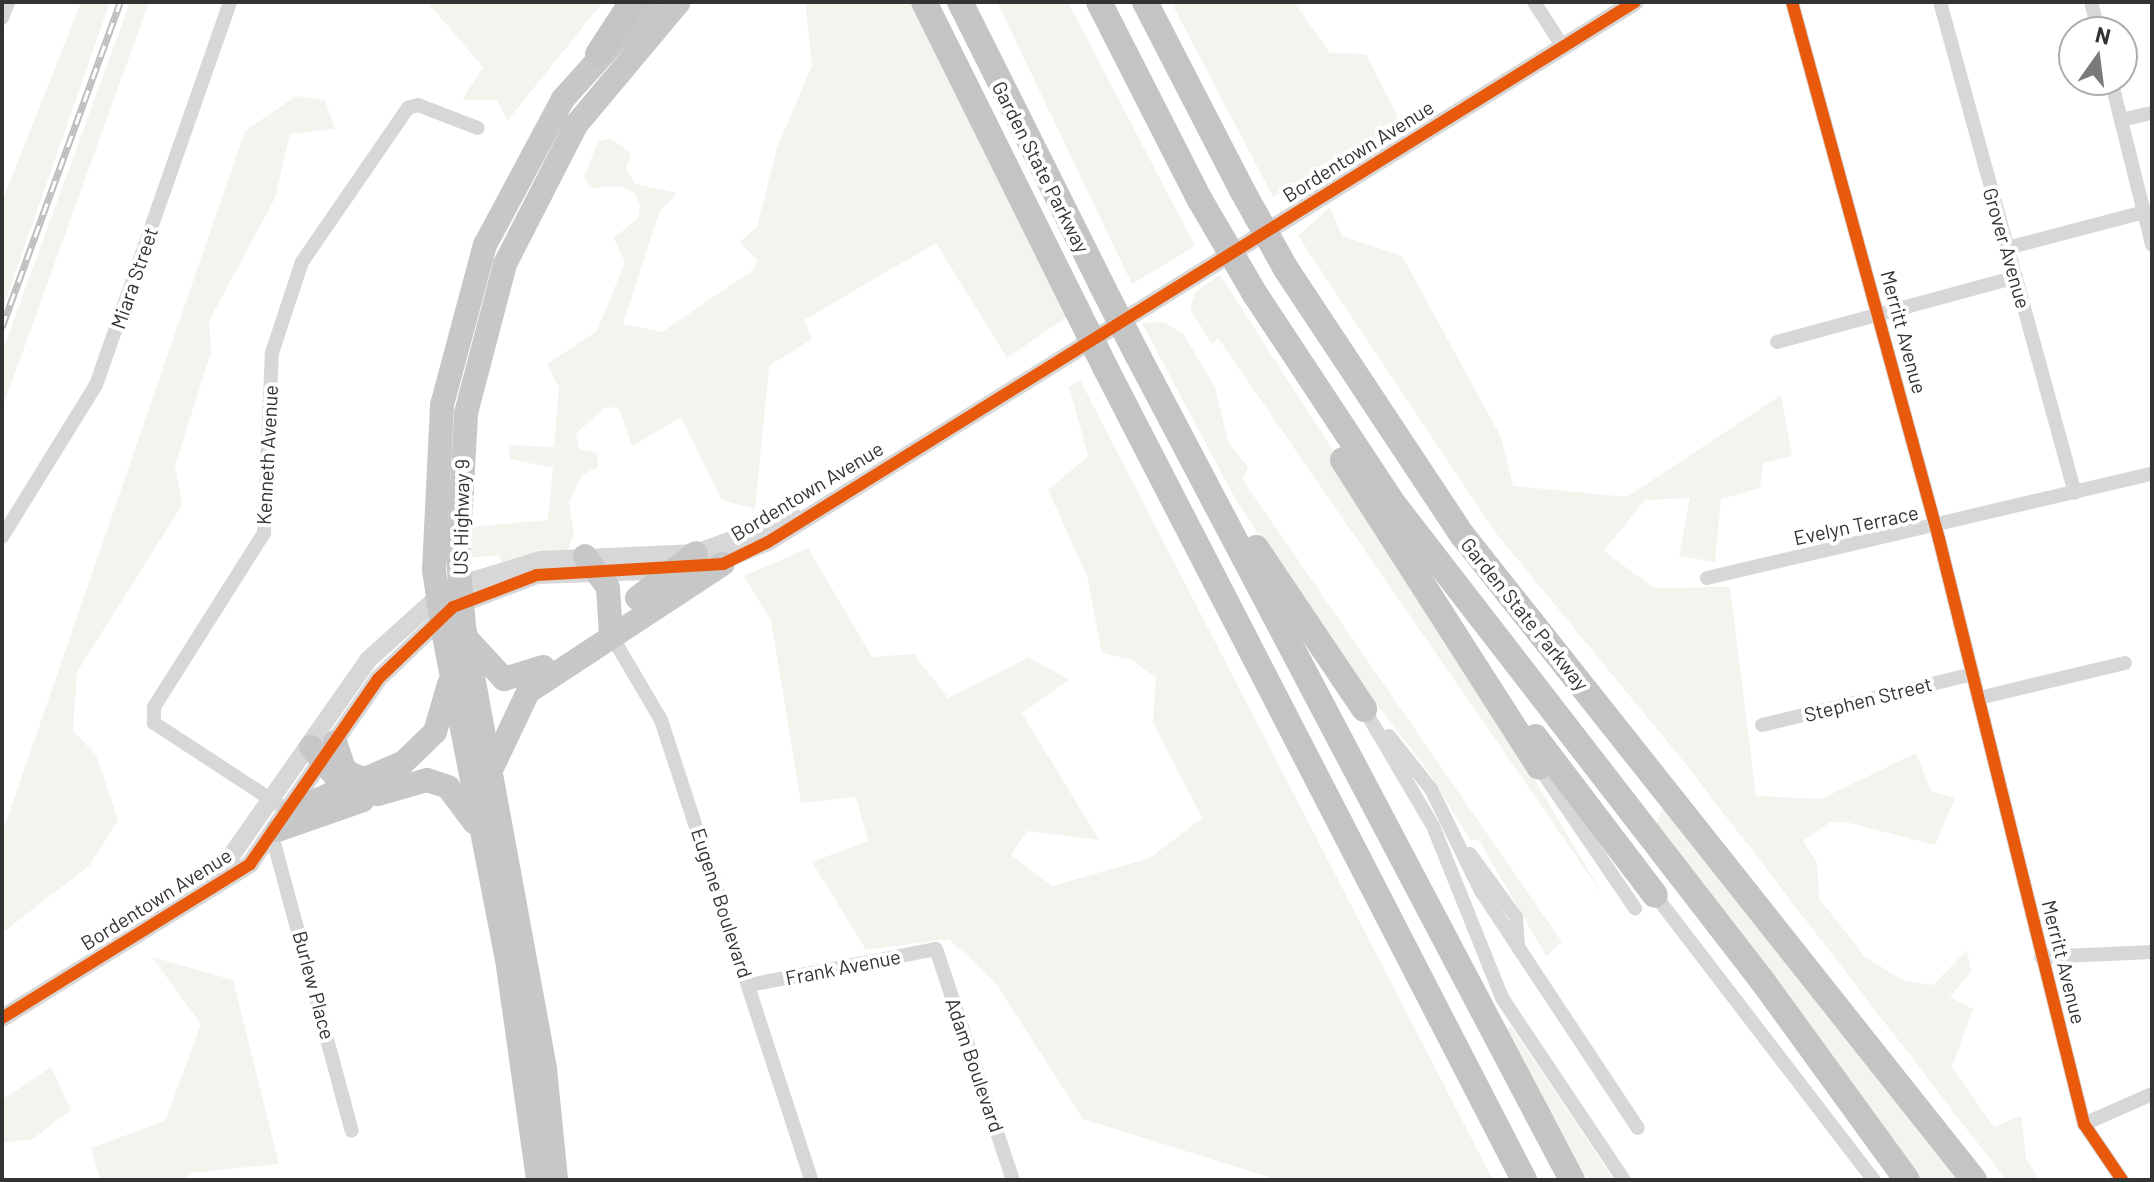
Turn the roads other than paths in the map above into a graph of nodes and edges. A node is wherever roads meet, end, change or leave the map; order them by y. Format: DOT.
graph roads {
  1 [pos="8,2"];
  2 [pos="230,2"];
  3 [pos="632,2"];
  4 [pos="650,2"];
  5 [pos="679,2"];
  6 [pos="924,2"];
  7 [pos="960,2"];
  8 [pos="1099,2"];
  9 [pos="1145,2"];
  10 [pos="1534,2"];
  11 [pos="1635,2"];
  12 [pos="1792,2"];
  13 [pos="1940,2"];
  14 [pos="2,18"];
  15 [pos="1563,47"];
  16 [pos="598,54"];
  17 [pos="2115,96"];
  18 [pos="2152,113"];
  19 [pos="2121,120"];
  20 [pos="478,128"];
  21 [pos="2144,212"];
  22 [pos="2152,245"];
  23 [pos="2007,248"];
  24 [pos="2016,277"];
  25 [pos="1255,294"];
  26 [pos="1879,314"];
  27 [pos="1777,342"];
  28 [pos="1178,432"];
  29 [pos="2152,474"];
  30 [pos="2075,493"];
  31 [pos="808,513"];
  32 [pos="1936,529"];
  33 [pos="2,537"];
  34 [pos="696,553"];
  35 [pos="723,564"];
  36 [pos="588,566"];
  37 [pos="673,571"];
  38 [pos="1707,578"];
  39 [pos="606,628"];
  40 [pos="1452,630"];
  41 [pos="458,633"];
  42 [pos="2125,663"];
  43 [pos="451,670"];
  44 [pos="1973,674"];
  45 [pos="1979,698"];
  46 [pos="1364,709"];
  47 [pos="1762,725"];
  48 [pos="335,742"];
  49 [pos="316,756"];
  50 [pos="1539,767"];
  51 [pos="490,772"];
  52 [pos="376,786"];
  53 [pos="347,790"];
  54 [pos="279,821"];
  55 [pos="479,832"];
  56 [pos="210,886"];
  57 [pos="1645,901"];
  58 [pos="936,949"];
  59 [pos="2152,952"];
  60 [pos="2041,957"];
  61 [pos="749,985"];
  62 [pos="2,1018"];
  63 [pos="2152,1094"];
  64 [pos="2084,1124"];
  65 [pos="1638,1128"];
  66 [pos="352,1131"];
  67 [pos="538,1180"];
  68 [pos="556,1180"];
  69 [pos="811,1180"];
  70 [pos="1013,1180"];
  71 [pos="1524,1180"];
  72 [pos="1572,1180"];
  73 [pos="1624,1180"];
  74 [pos="1874,1180"];
  75 [pos="1907,1180"];
  76 [pos="1974,1180"];
  77 [pos="2122,1180"];
  1 -- 14 [label="street"];
  2 -- 33 [label="street, Miara Street"];
  3 -- 16 [label="highway"];
  4 -- 16 [label="highway, US Highway 9"];
  5 -- 41 [label="highway, US Highway 9, bridge"];
  6 -- 71 [label="highway, Garden State Parkway, bridge"];
  7 -- 28 [label="highway, Garden State Parkway, bridge"];
  8 -- 25 [label="highway, Garden State Parkway, bridge"];
  9 -- 76 [label="highway, Garden State Parkway, bridge"];
  10 -- 15 [label="street"];
  11 -- 15 [label="street, Bordentown Avenue"];
  12 -- 26 [label="street, Merritt Avenue"];
  13 -- 23 [label="street, Grover Avenue"];
  15 -- 31 [label="street, Bordentown Avenue"];
  16 -- 41 [label="highway, US Highway 9, bridge"];
  17 -- 19 [label="street"];
  18 -- 19 [label="street"];
  19 -- 21 [label="street"];
  20 -- 54 [label="street, Kenneth Avenue"];
  21 -- 22 [label="street"];
  21 -- 23 [label="street"];
  23 -- 24 [label="street, Grover Avenue"];
  24 -- 26 [label="street"];
  24 -- 30 [label="street, Grover Avenue"];
  25 -- 40 [label="highway"];
  25 -- 75 [label="highway, Garden State Parkway"];
  26 -- 27 [label="street"];
  26 -- 32 [label="street, Merritt Avenue"];
  28 -- 46 [label="highway"];
  28 -- 72 [label="highway, Garden State Parkway"];
  29 -- 30 [label="street, Evelyn Terrace"];
  30 -- 32 [label="street, Evelyn Terrace"];
  31 -- 34 [label="street, Bordentown Avenue"];
  31 -- 35 [label="street, Bordentown Avenue"];
  32 -- 38 [label="street, Evelyn Terrace"];
  32 -- 44 [label="street, Merritt Avenue"];
  34 -- 36 [label="street, Bordentown Avenue"];
  34 -- 37 [label="highway"];
  35 -- 37 [label="street, Bordentown Avenue"];
  35 -- 39 [label="highway"];
  36 -- 37 [label="street, Bordentown Avenue"];
  36 -- 39 [label="highway"];
  36 -- 48 [label="street, Bordentown Avenue"];
  36 -- 49 [label="street, Bordentown Avenue"];
  37 -- 39 [label="highway"];
  39 -- 41 [label="highway"];
  39 -- 51 [label="highway"];
  39 -- 61 [label="street, Eugene Boulevard"];
  40 -- 50 [label="highway"];
  40 -- 57 [label="highway"];
  41 -- 43 [label="highway, US Highway 9"];
  41 -- 51 [label="highway, US Highway 9"];
  42 -- 45 [label="street"];
  43 -- 52 [label="highway"];
  43 -- 55 [label="highway, US Highway 9"];
  44 -- 45 [label="street, Merritt Avenue"];
  44 -- 47 [label="street, Stephen Street"];
  45 -- 60 [label="street, Merritt Avenue"];
  46 -- 65 [label="street"];
  46 -- 73 [label="street"];
  48 -- 49 [label="street, Bordentown Avenue"];
  48 -- 52 [label="highway"];
  49 -- 53 [label="highway"];
  49 -- 54 [label="street, Bordentown Avenue"];
  50 -- 57 [label="street"];
  51 -- 68 [label="highway, US Highway 9"];
  52 -- 53 [label="highway"];
  52 -- 54 [label="highway"];
  52 -- 55 [label="highway"];
  53 -- 54 [label="highway"];
  54 -- 56 [label="street, Bordentown Avenue"];
  54 -- 56 [label="street, Bordentown Avenue"];
  54 -- 66 [label="street, Burlew Place"];
  55 -- 67 [label="highway, US Highway 9"];
  56 -- 62 [label="street, Bordentown Avenue"];
  57 -- 74 [label="street"];
  58 -- 61 [label="street, Frank Avenue"];
  58 -- 70 [label="street, Adam Boulevard"];
  59 -- 60 [label="street"];
  60 -- 64 [label="street, Merritt Avenue"];
  61 -- 69 [label="street, Eugene Boulevard"];
  63 -- 64 [label="street"];
  64 -- 77 [label="street, Merritt Avenue"];
}
